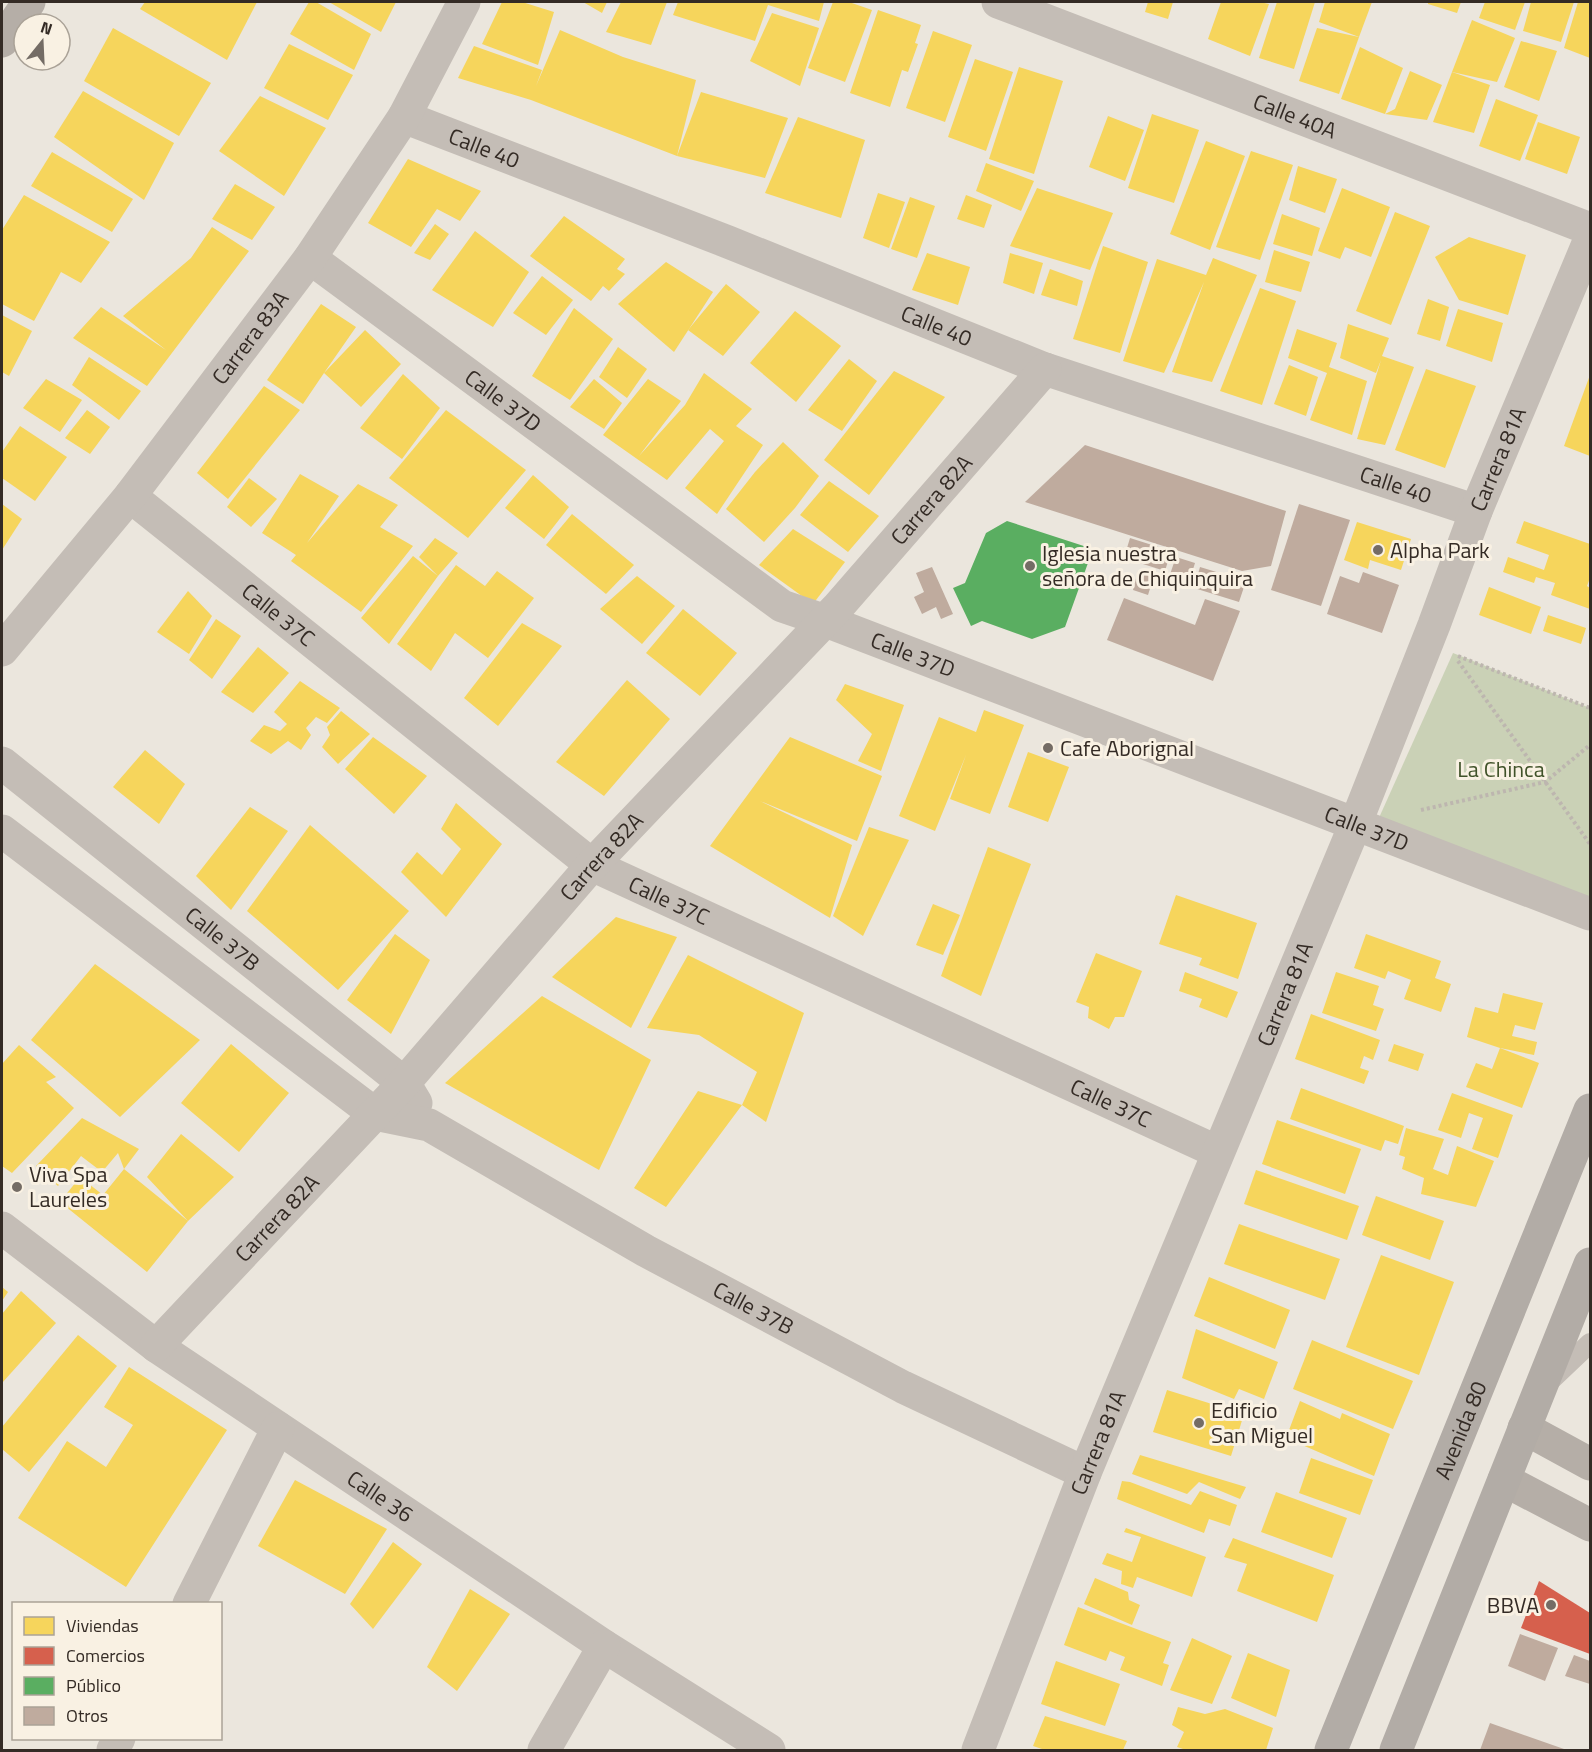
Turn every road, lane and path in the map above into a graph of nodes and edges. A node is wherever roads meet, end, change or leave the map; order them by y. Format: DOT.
graph roads {
  1 [pos="28,2"];
  2 [pos="464,2"];
  3 [pos="998,2"];
  4 [pos="2,41"];
  5 [pos="404,117"];
  6 [pos="1590,229"];
  7 [pos="1590,239"];
  8 [pos="310,258"];
  9 [pos="1046,369"];
  10 [pos="130,496"];
  11 [pos="1476,511"];
  12 [pos="826,621"];
  13 [pos="2,650"];
  14 [pos="1590,708"];
  15 [pos="1590,746"];
  16 [pos="2,763"];
  17 [pos="1545,782"];
  18 [pos="1412,813"];
  19 [pos="1355,825"];
  20 [pos="2,831"];
  21 [pos="1590,844"];
  22 [pos="592,865"];
  23 [pos="1590,914"];
  24 [pos="404,1083"];
  25 [pos="1590,1110"];
  26 [pos="375,1114"];
  27 [pos="429,1125"];
  28 [pos="1218,1152"];
  29 [pos="2,1228"];
  30 [pos="1590,1264"];
  31 [pos="1590,1343"];
  32 [pos="156,1346"];
  33 [pos="1540,1390"];
  34 [pos="278,1428"];
  35 [pos="1524,1428"];
  36 [pos="1590,1464"];
  37 [pos="1085,1473"];
  38 [pos="1504,1480"];
  39 [pos="1590,1525"];
  40 [pos="190,1602"];
  41 [pos="604,1646"];
  42 [pos="544,1750"];
  43 [pos="769,1750"];
  44 [pos="978,1750"];
  45 [pos="1331,1750"];
  46 [pos="1396,1750"];
  1 -- 4 [label="street"];
  2 -- 5 [label="street, Carrera 83A"];
  3 -- 6 [label="street, Calle 40A"];
  5 -- 8 [label="street, Carrera 83A"];
  5 -- 9 [label="street, Calle 40"];
  7 -- 11 [label="street, Carrera 81A"];
  8 -- 10 [label="street, Carrera 83A"];
  8 -- 12 [label="street, Calle 37D"];
  9 -- 11 [label="street, Calle 40"];
  9 -- 12 [label="street, Carrera 82A"];
  10 -- 13 [label="street, Carrera 83A"];
  10 -- 22 [label="street, Calle 37C"];
  11 -- 19 [label="street, Carrera 81A"];
  12 -- 19 [label="street, Calle 37D"];
  12 -- 22 [label="street, Carrera 82A"];
  14 -- 17 [label="path"];
  15 -- 17 [label="path"];
  16 -- 24 [label="street, Calle 37B"];
  17 -- 18 [label="path"];
  17 -- 21 [label="path"];
  19 -- 23 [label="street, Calle 37D"];
  19 -- 28 [label="street, Carrera 81A"];
  20 -- 26 [label="street, Calle 37B"];
  22 -- 24 [label="street, Carrera 82A"];
  22 -- 28 [label="street, Calle 37C"];
  24 -- 26 [label="street, Carrera 82A"];
  24 -- 27 [label="street, Calle 37B"];
  25 -- 45 [label="main road, Avenida 80"];
  26 -- 27 [label="street, Calle 37B"];
  26 -- 32 [label="street, Carrera 82A"];
  27 -- 37 [label="street, Calle 37B"];
  28 -- 37 [label="street, Carrera 81A"];
  29 -- 32 [label="street, Calle 36"];
  30 -- 33 [label="main road"];
  31 -- 33 [label="lane"];
  32 -- 34 [label="street, Calle 36"];
  33 -- 35 [label="main road"];
  34 -- 40 [label="street"];
  34 -- 41 [label="street, Calle 36"];
  35 -- 36 [label="street"];
  35 -- 38 [label="main road"];
  37 -- 44 [label="street, Carrera 81A"];
  38 -- 39 [label="street"];
  38 -- 46 [label="main road"];
  41 -- 42 [label="street"];
  41 -- 43 [label="street, Calle 36"];
}
